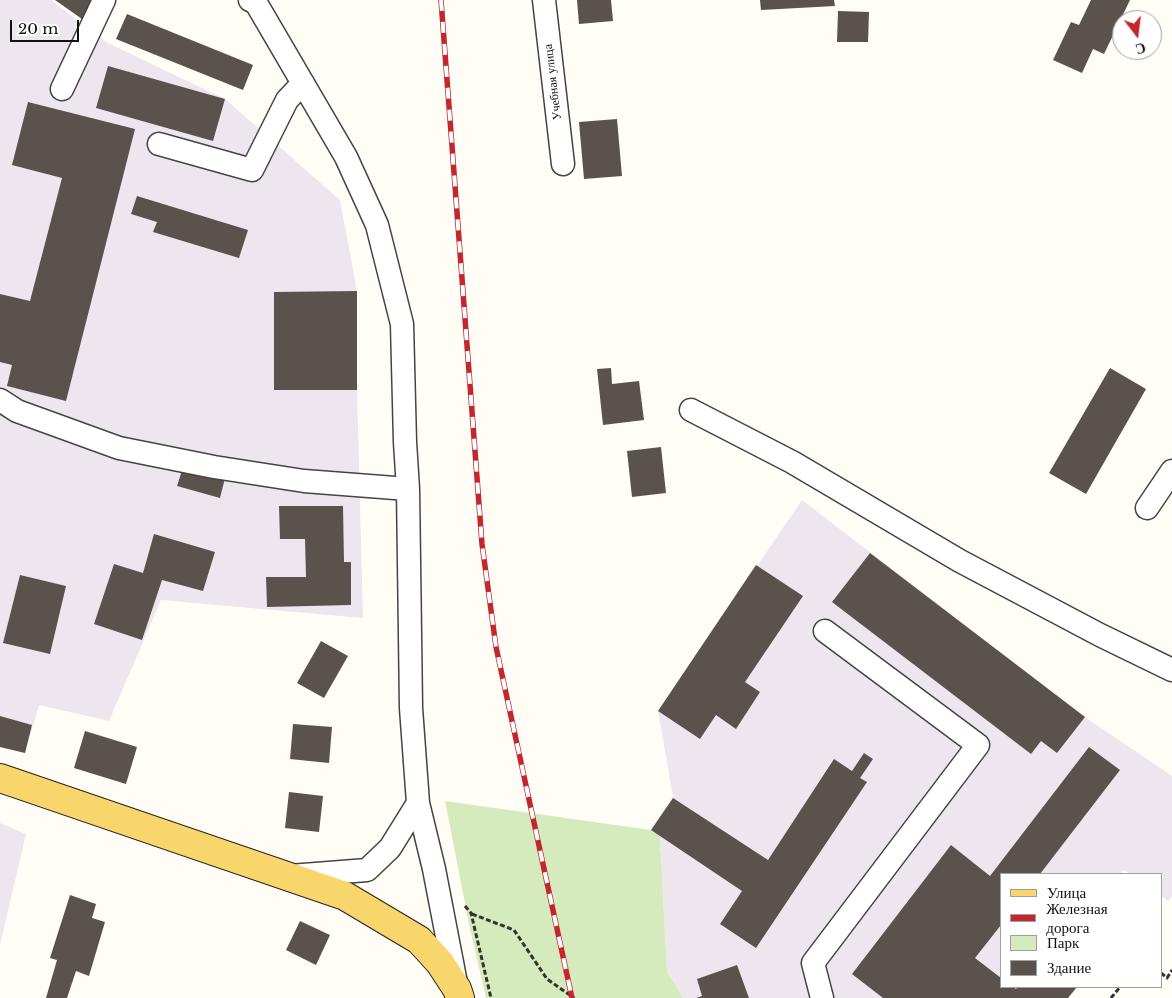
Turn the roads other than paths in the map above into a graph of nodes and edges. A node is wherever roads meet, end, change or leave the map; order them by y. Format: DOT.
graph roads {
  1 [pos="104,0"];
  2 [pos="544,0"];
  3 [pos="254,1"];
  4 [pos="303,83"];
  5 [pos="62,89"];
  6 [pos="158,144"];
  7 [pos="563,164"];
  8 [pos="0,400"];
  9 [pos="691,410"];
  10 [pos="1172,471"];
  11 [pos="408,489"];
  12 [pos="1148,508"];
  13 [pos="825,631"];
  14 [pos="1172,670"];
  15 [pos="0,778"];
  16 [pos="418,803"];
  17 [pos="287,876"];
  18 [pos="459,994"];
  19 [pos="822,998"];
  1 -- 5 [label="street"];
  2 -- 7 [label="street, Учебная улица"];
  3 -- 4 [label="street"];
  4 -- 6 [label="street"];
  4 -- 11 [label="street"];
  8 -- 11 [label="street"];
  9 -- 14 [label="street"];
  10 -- 12 [label="street"];
  11 -- 16 [label="street"];
  13 -- 19 [label="street"];
  15 -- 17 [label="main road"];
  16 -- 17 [label="street"];
  16 -- 18 [label="street"];
  17 -- 18 [label="main road"];
}
